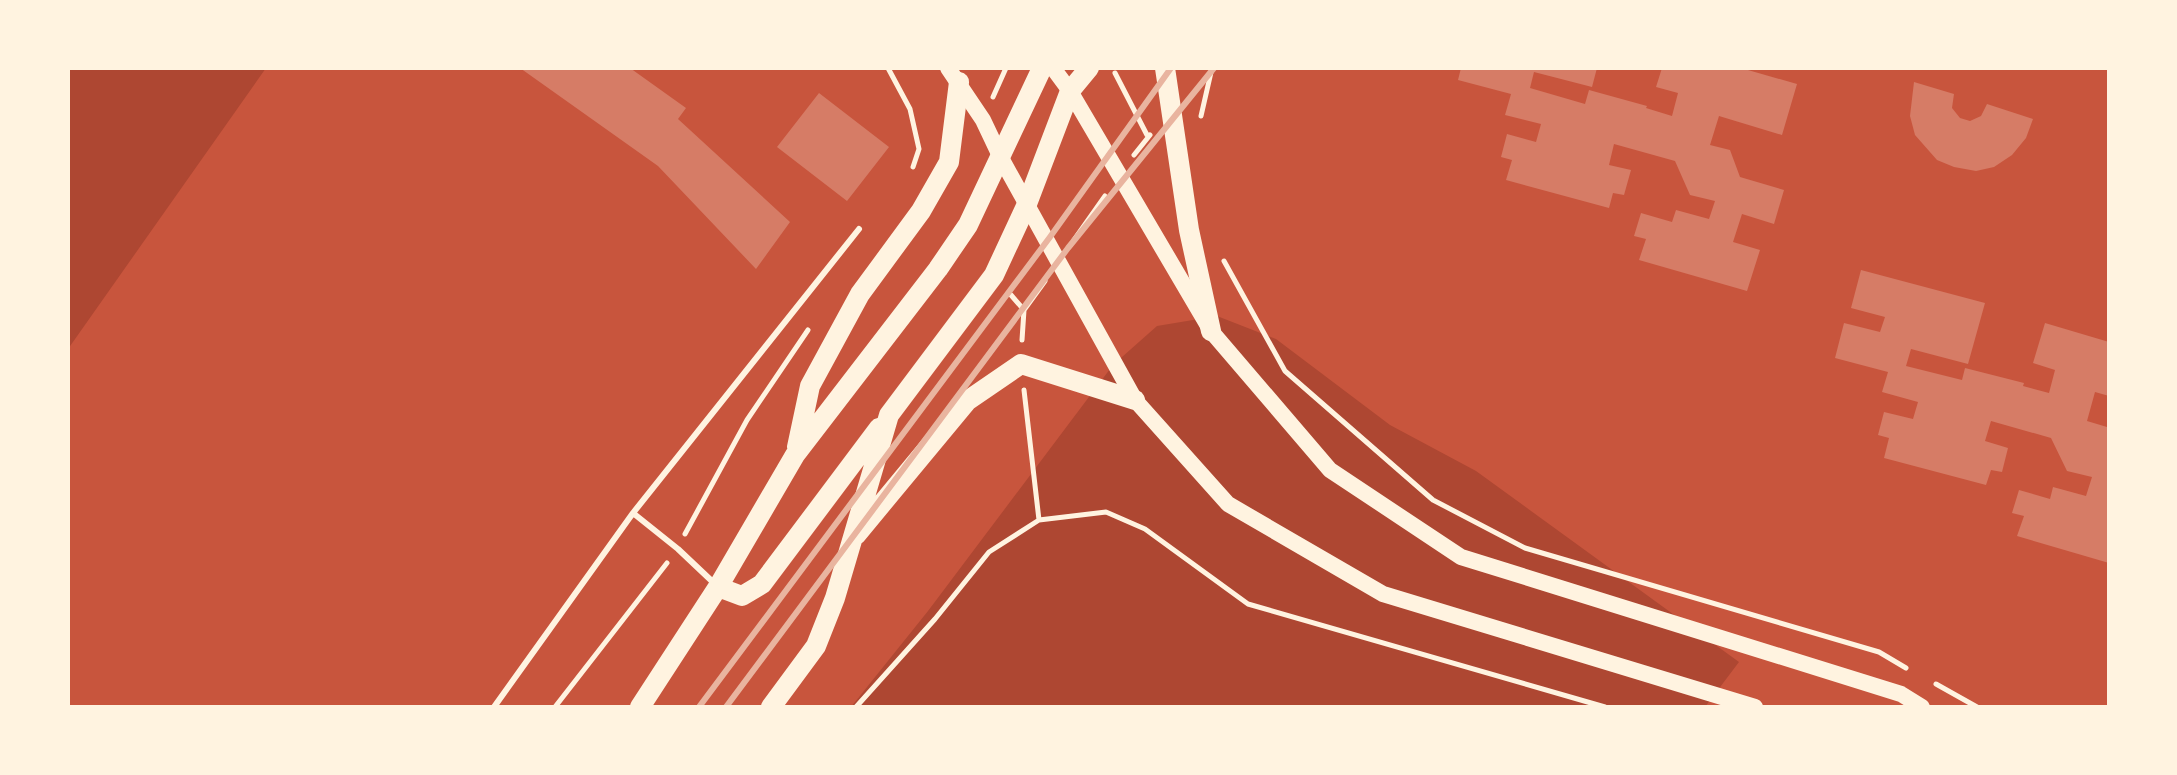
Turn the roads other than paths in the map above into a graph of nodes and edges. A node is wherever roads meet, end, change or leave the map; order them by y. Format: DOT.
graph roads {
  1 [pos="1042,68"];
  2 [pos="1053,68"];
  3 [pos="1089,68"];
  4 [pos="1165,68"];
  5 [pos="953,75"];
  6 [pos="1070,91"];
  7 [pos="1001,158"];
  8 [pos="1027,204"];
  9 [pos="859,229"];
  10 [pos="1211,331"];
  11 [pos="1135,400"];
  12 [pos="889,415"];
  13 [pos="795,455"];
  14 [pos="633,513"];
  15 [pos="849,544"];
  16 [pos="718,587"];
  17 [pos="494,707"];
  18 [pos="640,707"];
  19 [pos="771,707"];
  20 [pos="1755,707"];
  21 [pos="1922,707"];
  1 -- 7 [label="main road"];
  2 -- 6 [label="main road"];
  3 -- 6 [label="main road"];
  4 -- 10 [label="main road"];
  5 -- 7 [label="main road"];
  5 -- 13 [label="main road"];
  6 -- 8 [label="main road"];
  6 -- 10 [label="main road"];
  7 -- 8 [label="main road"];
  7 -- 13 [label="main road"];
  8 -- 11 [label="main road"];
  8 -- 12 [label="main road"];
  9 -- 14 [label="lane"];
  10 -- 21 [label="main road"];
  11 -- 15 [label="main road"];
  11 -- 20 [label="main road"];
  12 -- 15 [label="main road"];
  12 -- 16 [label="main road"];
  13 -- 16 [label="main road"];
  14 -- 16 [label="lane"];
  14 -- 17 [label="lane"];
  15 -- 19 [label="main road"];
  16 -- 18 [label="main road"];
}
